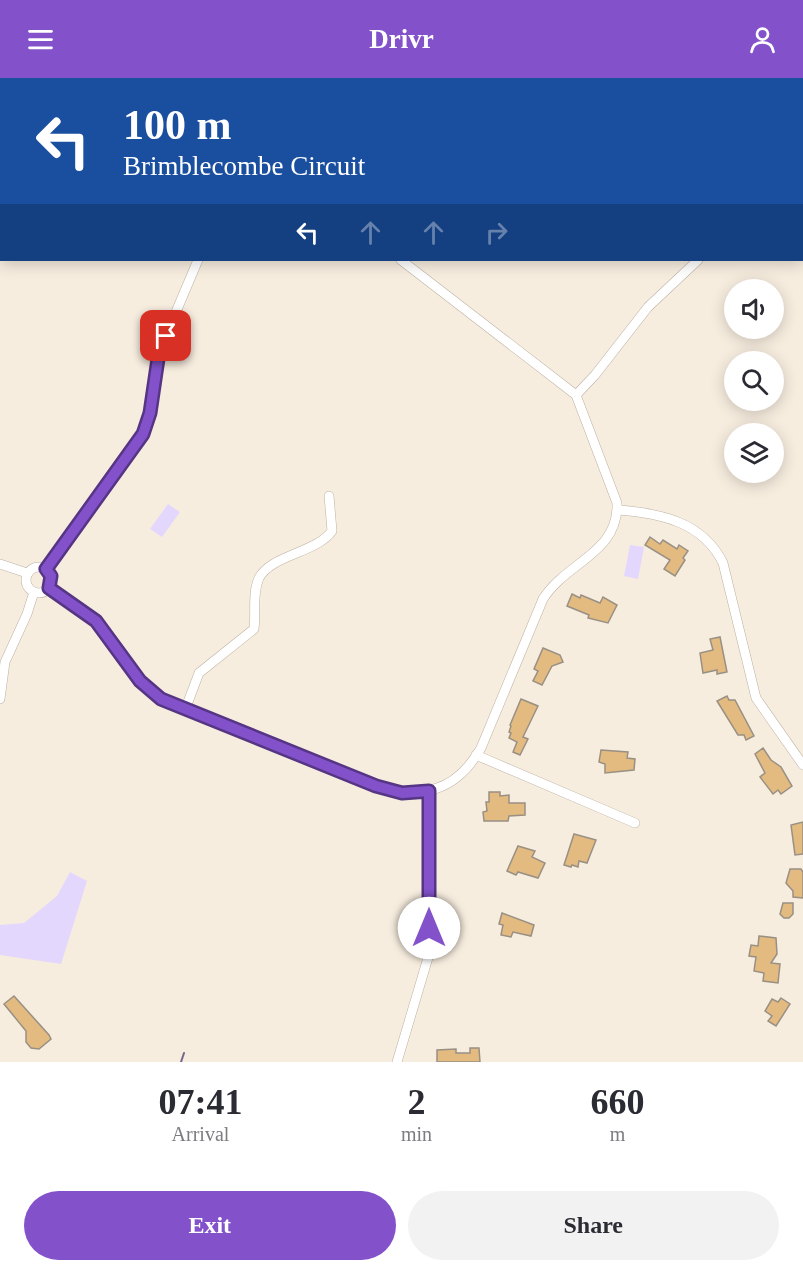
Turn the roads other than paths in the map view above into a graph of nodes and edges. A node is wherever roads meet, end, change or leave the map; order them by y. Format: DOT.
graph roads {
  1 [pos="198,261"];
  2 [pos="402,261"];
  3 [pos="697,261"];
  4 [pos="576,395"];
  5 [pos="329,496"];
  6 [pos="618,510"];
  7 [pos="0,564"];
  8 [pos="46,569"];
  9 [pos="27,573"];
  10 [pos="49,588"];
  11 [pos="34,592"];
  12 [pos="0,699"];
  13 [pos="185,710"];
  14 [pos="476,755"];
  15 [pos="803,765"];
  16 [pos="429,791"];
  17 [pos="635,823"];
  18 [pos="398,1062"];
  1 -- 8 [label="street"];
  2 -- 4 [label="street"];
  3 -- 4 [label="street"];
  4 -- 6 [label="street"];
  5 -- 13 [label="street"];
  6 -- 14 [label="street"];
  6 -- 15 [label="street"];
  7 -- 9 [label="street"];
  8 -- 9 [label="street"];
  8 -- 10 [label="street"];
  9 -- 11 [label="street"];
  10 -- 11 [label="street"];
  10 -- 13 [label="street"];
  11 -- 12 [label="street"];
  13 -- 16 [label="street"];
  14 -- 16 [label="street"];
  14 -- 17 [label="street"];
  16 -- 18 [label="street"];
}
